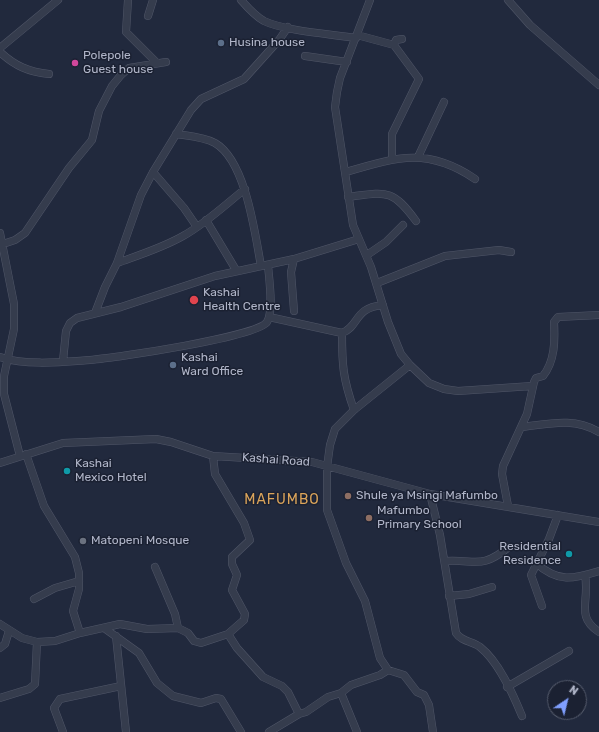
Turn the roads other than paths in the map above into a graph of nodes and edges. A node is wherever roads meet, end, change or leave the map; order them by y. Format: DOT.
graph roads {
  1 [pos="58,0"];
  2 [pos="128,0"];
  3 [pos="153,0"];
  4 [pos="241,0"];
  5 [pos="370,0"];
  6 [pos="508,0"];
  7 [pos="148,16"];
  8 [pos="288,27"];
  9 [pos="356,37"];
  10 [pos="402,39"];
  11 [pos="394,45"];
  12 [pos="0,48"];
  13 [pos="0,52"];
  14 [pos="305,56"];
  15 [pos="166,62"];
  16 [pos="347,62"];
  17 [pos="157,63"];
  18 [pos="49,74"];
  19 [pos="599,85"];
  20 [pos="444,102"];
  21 [pos="176,134"];
  22 [pos="418,157"];
  23 [pos="392,159"];
  24 [pos="153,172"];
  25 [pos="346,172"];
  26 [pos="475,179"];
  27 [pos="245,189"];
  28 [pos="348,197"];
  29 [pos="206,220"];
  30 [pos="416,221"];
  31 [pos="403,225"];
  32 [pos="197,227"];
  33 [pos="0,233"];
  34 [pos="359,238"];
  35 [pos="2,249"];
  36 [pos="511,252"];
  37 [pos="367,256"];
  38 [pos="294,259"];
  39 [pos="117,263"];
  40 [pos="264,266"];
  41 [pos="236,270"];
  42 [pos="377,282"];
  43 [pos="383,305"];
  44 [pos="294,311"];
  45 [pos="95,313"];
  46 [pos="599,315"];
  47 [pos="269,317"];
  48 [pos="342,332"];
  49 [pos="0,357"];
  50 [pos="8,360"];
  51 [pos="64,361"];
  52 [pos="410,365"];
  53 [pos="532,386"];
  54 [pos="354,410"];
  55 [pos="522,427"];
  56 [pos="599,432"];
  57 [pos="23,455"];
  58 [pos="213,456"];
  59 [pos="0,463"];
  60 [pos="327,467"];
  61 [pos="430,494"];
  62 [pos="508,506"];
  63 [pos="558,515"];
  64 [pos="599,522"];
  65 [pos="509,547"];
  66 [pos="445,562"];
  67 [pos="536,563"];
  68 [pos="155,567"];
  69 [pos="599,571"];
  70 [pos="585,575"];
  71 [pos="79,581"];
  72 [pos="492,587"];
  73 [pos="449,596"];
  74 [pos="34,599"];
  75 [pos="542,606"];
  76 [pos="0,624"];
  77 [pos="104,628"];
  78 [pos="178,628"];
  79 [pos="9,631"];
  80 [pos="599,632"];
  81 [pos="80,633"];
  82 [pos="228,634"];
  83 [pos="116,636"];
  84 [pos="37,642"];
  85 [pos="0,648"];
  86 [pos="569,651"];
  87 [pos="388,670"];
  88 [pos="121,686"];
  89 [pos="507,686"];
  90 [pos="341,693"];
  91 [pos="0,698"];
  92 [pos="299,714"];
  93 [pos="522,716"];
  94 [pos="63,732"];
  95 [pos="126,732"];
  96 [pos="241,732"];
  97 [pos="269,732"];
  98 [pos="356,732"];
  99 [pos="433,732"];
  1 -- 12 [label="street"];
  2 -- 17 [label="street"];
  3 -- 7 [label="street"];
  4 -- 8 [label="street"];
  5 -- 9 [label="street"];
  6 -- 19 [label="street"];
  8 -- 9 [label="street"];
  8 -- 21 [label="street"];
  9 -- 11 [label="street"];
  9 -- 16 [label="street"];
  10 -- 11 [label="street"];
  11 -- 23 [label="street"];
  13 -- 18 [label="street"];
  14 -- 16 [label="street"];
  15 -- 17 [label="street"];
  16 -- 25 [label="street"];
  17 -- 35 [label="street"];
  20 -- 22 [label="street"];
  21 -- 24 [label="street"];
  21 -- 27 [label="street"];
  22 -- 23 [label="street"];
  22 -- 26 [label="street"];
  23 -- 25 [label="street"];
  24 -- 32 [label="street"];
  24 -- 39 [label="street"];
  25 -- 28 [label="street"];
  27 -- 29 [label="street"];
  27 -- 40 [label="street"];
  28 -- 30 [label="street"];
  28 -- 34 [label="street"];
  29 -- 32 [label="street"];
  29 -- 41 [label="street"];
  31 -- 37 [label="street"];
  32 -- 39 [label="street"];
  33 -- 35 [label="street"];
  34 -- 37 [label="street"];
  34 -- 38 [label="street"];
  35 -- 50 [label="street"];
  36 -- 42 [label="street"];
  37 -- 42 [label="street"];
  38 -- 40 [label="street"];
  38 -- 44 [label="street"];
  39 -- 45 [label="street"];
  40 -- 41 [label="street"];
  40 -- 47 [label="street"];
  41 -- 45 [label="street"];
  42 -- 43 [label="street"];
  43 -- 48 [label="street"];
  43 -- 52 [label="street"];
  45 -- 51 [label="street"];
  46 -- 53 [label="street"];
  47 -- 48 [label="street"];
  47 -- 51 [label="street"];
  48 -- 54 [label="street"];
  49 -- 50 [label="street"];
  50 -- 51 [label="street"];
  50 -- 57 [label="street"];
  52 -- 53 [label="street"];
  52 -- 54 [label="street"];
  53 -- 55 [label="street"];
  54 -- 60 [label="street"];
  55 -- 56 [label="street"];
  55 -- 62 [label="street"];
  57 -- 58 [label="street, Kashai Road"];
  57 -- 59 [label="street, Kashai Road"];
  57 -- 71 [label="street"];
  58 -- 60 [label="street, Kashai Road"];
  58 -- 82 [label="street"];
  60 -- 61 [label="street, Kashai Road"];
  60 -- 87 [label="street"];
  61 -- 62 [label="street, Kashai Road"];
  61 -- 66 [label="street"];
  62 -- 63 [label="street, Kashai Road"];
  63 -- 64 [label="street, Kashai Road"];
  63 -- 67 [label="street"];
  65 -- 66 [label="street"];
  66 -- 73 [label="street"];
  67 -- 70 [label="street"];
  67 -- 75 [label="street"];
  68 -- 78 [label="street"];
  69 -- 70 [label="street"];
  70 -- 80 [label="street"];
  71 -- 74 [label="street"];
  71 -- 81 [label="street"];
  72 -- 73 [label="street"];
  73 -- 89 [label="street"];
  76 -- 79 [label="street"];
  77 -- 78 [label="street"];
  77 -- 81 [label="street"];
  77 -- 83 [label="street"];
  78 -- 82 [label="street"];
  79 -- 84 [label="street"];
  79 -- 85 [label="street"];
  81 -- 84 [label="street"];
  82 -- 92 [label="street"];
  83 -- 88 [label="street"];
  83 -- 96 [label="street"];
  84 -- 91 [label="street"];
  86 -- 89 [label="street"];
  87 -- 90 [label="street"];
  87 -- 99 [label="street"];
  88 -- 94 [label="street"];
  88 -- 95 [label="street"];
  89 -- 93 [label="street"];
  90 -- 92 [label="street"];
  90 -- 98 [label="street"];
  92 -- 97 [label="street"];
}
